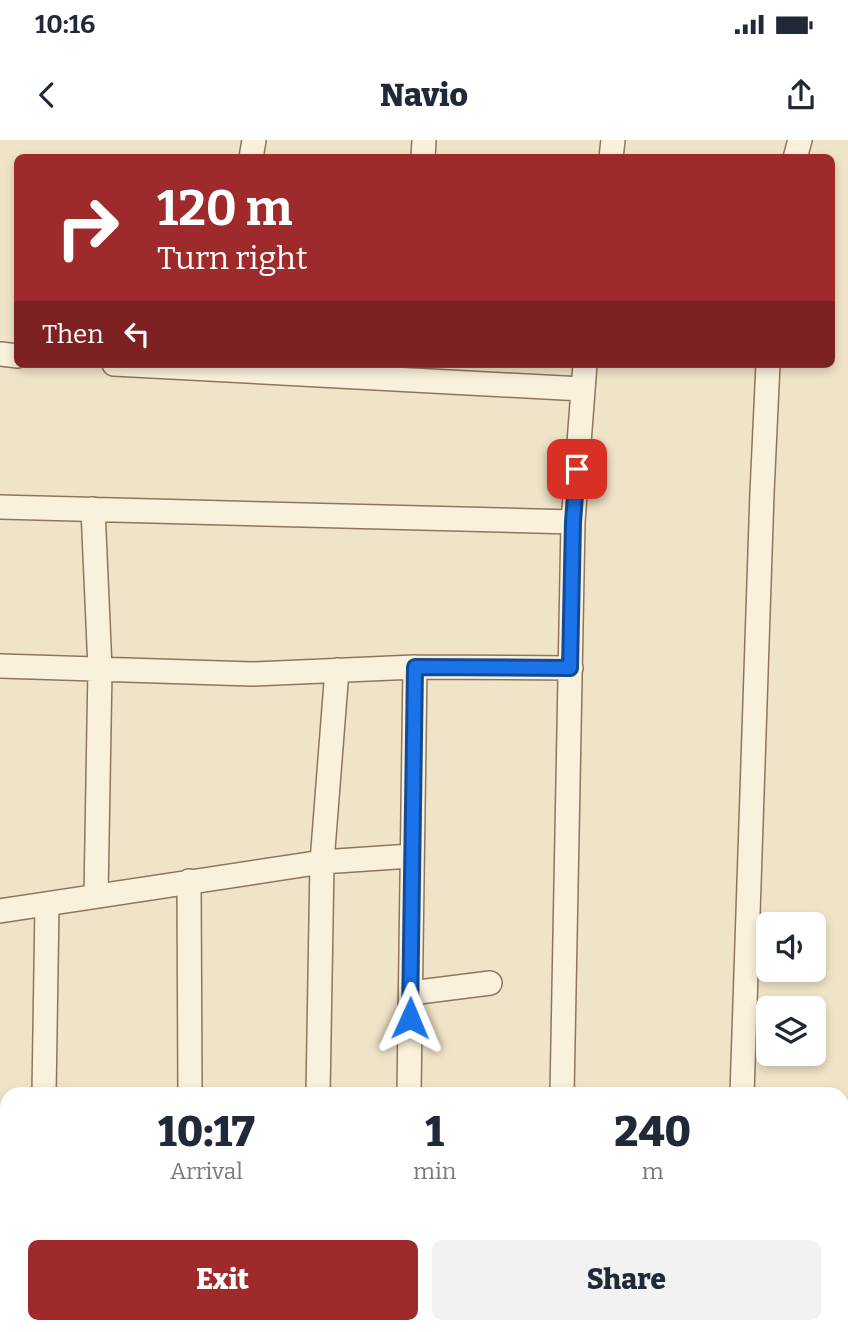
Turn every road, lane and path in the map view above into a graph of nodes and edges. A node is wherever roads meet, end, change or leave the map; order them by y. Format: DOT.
graph roads {
  1 [pos="220,368"];
  2 [pos="585,368"];
  3 [pos="768,368"];
  4 [pos="401,371"];
  5 [pos="582,389"];
  6 [pos="0,507"];
  7 [pos="93,509"];
  8 [pos="573,522"];
  9 [pos="0,666"];
  10 [pos="415,667"];
  11 [pos="570,668"];
  12 [pos="100,669"];
  13 [pos="337,670"];
  14 [pos="411,856"];
  15 [pos="322,862"];
  16 [pos="189,881"];
  17 [pos="96,896"];
  18 [pos="47,905"];
  19 [pos="0,911"];
  20 [pos="490,982"];
  21 [pos="411,993"];
  22 [pos="44,1087"];
  23 [pos="190,1087"];
  24 [pos="318,1087"];
  25 [pos="410,1087"];
  26 [pos="562,1087"];
  27 [pos="742,1087"];
  1 -- 4 [label="street"];
  2 -- 5 [label="street"];
  3 -- 27 [label="street"];
  4 -- 5 [label="street"];
  5 -- 8 [label="street"];
  6 -- 7 [label="street"];
  7 -- 8 [label="street"];
  7 -- 12 [label="street"];
  8 -- 11 [label="street"];
  9 -- 12 [label="street"];
  10 -- 11 [label="street"];
  10 -- 13 [label="street"];
  10 -- 14 [label="street"];
  11 -- 26 [label="street"];
  12 -- 13 [label="street"];
  12 -- 17 [label="street"];
  13 -- 15 [label="street"];
  14 -- 15 [label="street"];
  14 -- 21 [label="street"];
  15 -- 16 [label="street"];
  15 -- 24 [label="street"];
  16 -- 17 [label="street"];
  16 -- 23 [label="street"];
  17 -- 18 [label="street"];
  18 -- 19 [label="street"];
  18 -- 22 [label="street"];
  20 -- 21 [label="street"];
  21 -- 25 [label="street"];
}
